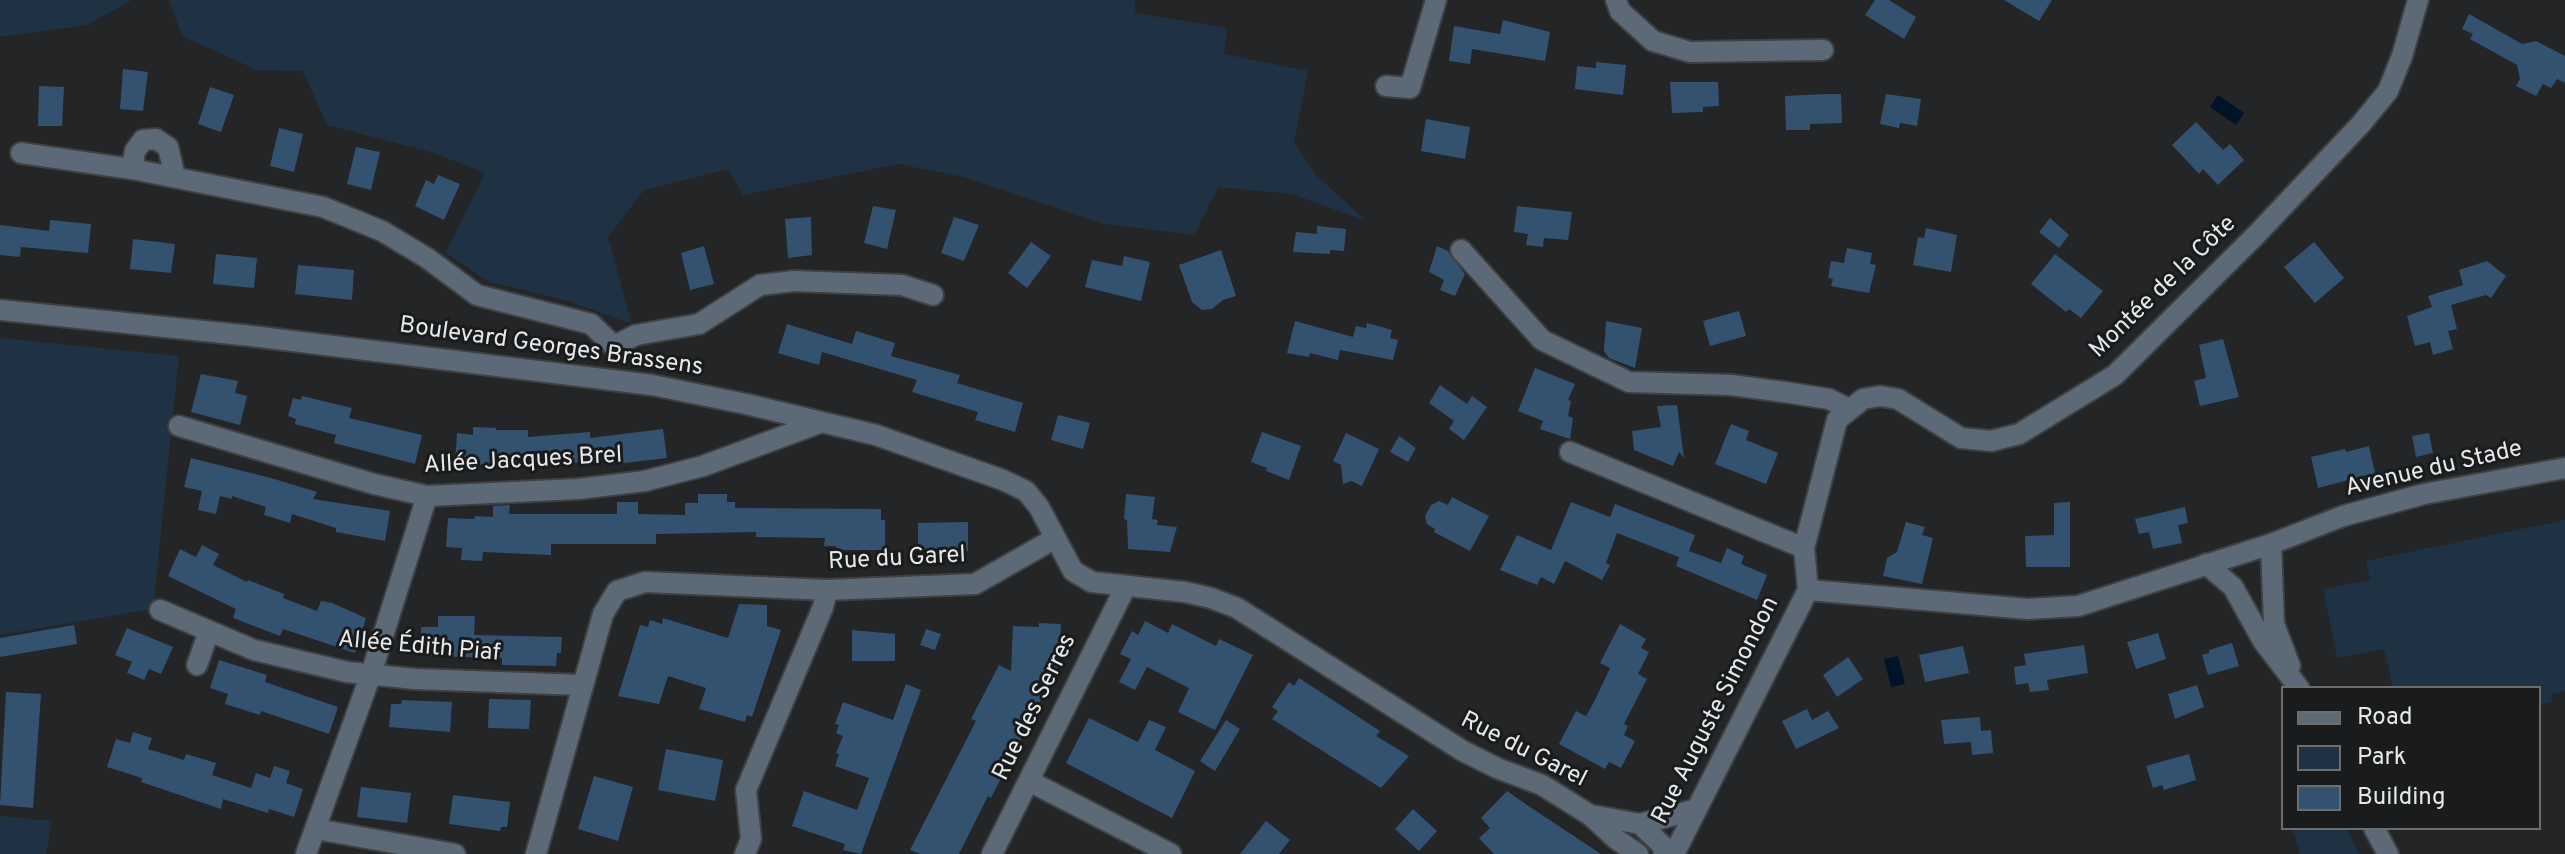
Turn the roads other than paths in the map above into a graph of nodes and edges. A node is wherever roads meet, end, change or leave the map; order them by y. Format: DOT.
graph roads {
  1 [pos="1436,0"];
  2 [pos="1616,0"];
  3 [pos="2418,0"];
  4 [pos="1823,50"];
  5 [pos="1386,86"];
  6 [pos="21,153"];
  7 [pos="132,169"];
  8 [pos="175,177"];
  9 [pos="1461,250"];
  10 [pos="933,295"];
  11 [pos="0,310"];
  12 [pos="614,346"];
  13 [pos="605,379"];
  14 [pos="1849,409"];
  15 [pos="822,422"];
  16 [pos="179,426"];
  17 [pos="1570,452"];
  18 [pos="2565,468"];
  19 [pos="427,496"];
  20 [pos="1054,539"];
  21 [pos="2271,544"];
  22 [pos="1804,548"];
  23 [pos="2206,564"];
  24 [pos="1126,586"];
  25 [pos="827,590"];
  26 [pos="1808,590"];
  27 [pos="160,610"];
  28 [pos="209,631"];
  29 [pos="197,665"];
  30 [pos="371,674"];
  31 [pos="582,685"];
  32 [pos="2297,686"];
  33 [pos="2298,686"];
  34 [pos="1029,781"];
  35 [pos="1697,809"];
  36 [pos="1590,815"];
  37 [pos="1640,824"];
  38 [pos="316,829"];
  39 [pos="2375,830"];
  40 [pos="306,854"];
  41 [pos="455,854"];
  42 [pos="536,854"];
  43 [pos="745,854"];
  44 [pos="992,854"];
  45 [pos="1171,854"];
  46 [pos="1638,854"];
  47 [pos="1664,854"];
  48 [pos="1674,854"];
  49 [pos="2388,854"];
  1 -- 5 [label="street"];
  2 -- 4 [label="street"];
  3 -- 14 [label="street, Montée de la Côte"];
  6 -- 7 [label="street"];
  7 -- 8 [label="street"];
  7 -- 8 [label="street"];
  8 -- 12 [label="street"];
  9 -- 14 [label="street"];
  10 -- 12 [label="street"];
  11 -- 13 [label="street, Boulevard Georges Brassens"];
  12 -- 13 [label="street"];
  13 -- 15 [label="street, Boulevard Georges Brassens"];
  14 -- 22 [label="street, Rue Auguste Simondon"];
  15 -- 19 [label="street, Allée Jacques Brel"];
  15 -- 20 [label="street, Boulevard Georges Brassens"];
  16 -- 19 [label="street, Allée Jacques Brel"];
  17 -- 22 [label="street"];
  18 -- 21 [label="street, Avenue du Stade"];
  19 -- 30 [label="street"];
  20 -- 24 [label="street, Rue du Garel"];
  20 -- 25 [label="street, Rue du Garel"];
  21 -- 23 [label="street, Avenue du Stade"];
  21 -- 33 [label="street"];
  22 -- 26 [label="street, Rue Auguste Simondon"];
  23 -- 26 [label="street, Avenue du Stade"];
  23 -- 32 [label="street"];
  24 -- 34 [label="street, Rue des Serres"];
  24 -- 36 [label="street, Rue du Garel"];
  25 -- 31 [label="street, Rue du Garel"];
  25 -- 43 [label="street"];
  26 -- 35 [label="street, Rue Auguste Simondon"];
  27 -- 28 [label="street, Allée Édith Piaf"];
  28 -- 29 [label="street"];
  28 -- 30 [label="street, Allée Édith Piaf"];
  30 -- 31 [label="street, Allée Édith Piaf"];
  30 -- 38 [label="street"];
  31 -- 42 [label="street, Rue du Garel"];
  34 -- 44 [label="street, Rue des Serres"];
  34 -- 45 [label="street"];
  35 -- 37 [label="street"];
  35 -- 48 [label="street, Rue Auguste Simondon"];
  36 -- 37 [label="street"];
  36 -- 46 [label="street, Rue du Garel"];
  37 -- 47 [label="street"];
  38 -- 40 [label="street"];
  38 -- 41 [label="street"];
  39 -- 49 [label="street"];
}
